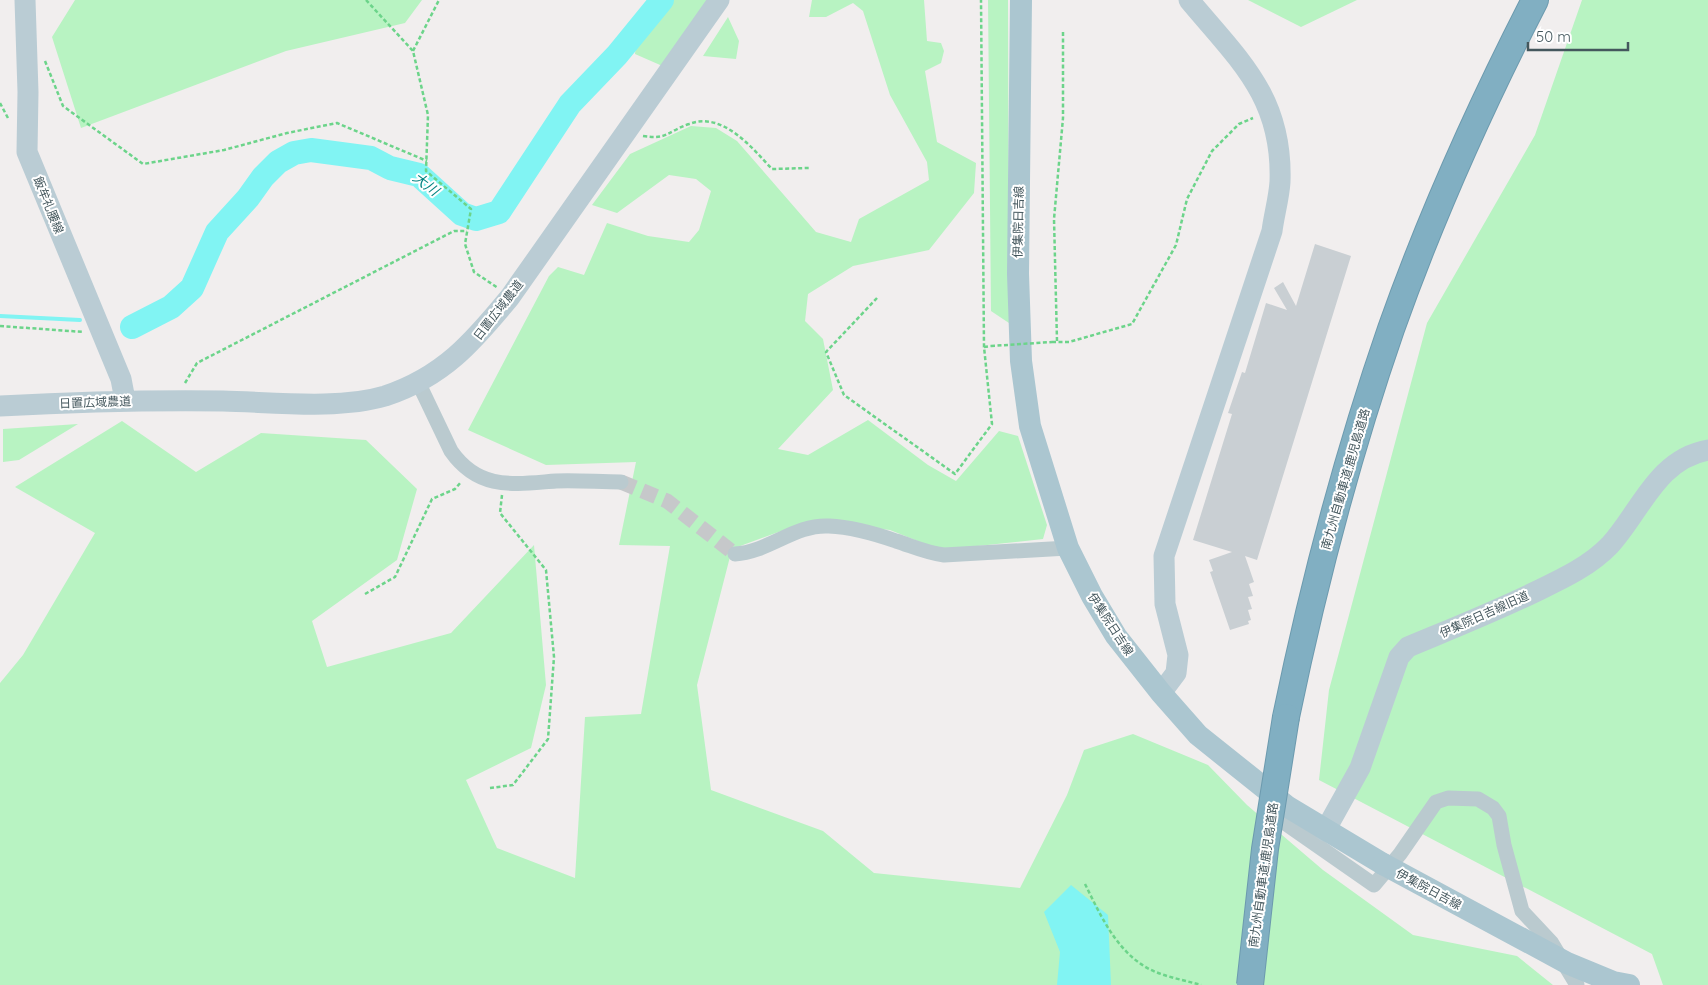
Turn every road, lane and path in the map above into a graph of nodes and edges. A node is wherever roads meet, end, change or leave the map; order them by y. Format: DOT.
graph roads {
  1 [pos="25,0"];
  2 [pos="366,0"];
  3 [pos="439,0"];
  4 [pos="719,0"];
  5 [pos="981,0"];
  6 [pos="1021,0"];
  7 [pos="1189,0"];
  8 [pos="1535,0"];
  9 [pos="1063,32"];
  10 [pos="413,51"];
  11 [pos="42,55"];
  12 [pos="1270,110"];
  13 [pos="626,133"];
  14 [pos="427,161"];
  15 [pos="809,168"];
  16 [pos="467,231"];
  17 [pos="510,297"];
  18 [pos="878,298"];
  19 [pos="0,326"];
  20 [pos="101,333"];
  21 [pos="1057,341"];
  22 [pos="984,347"];
  23 [pos="418,382"];
  24 [pos="125,400"];
  25 [pos="180,401"];
  26 [pos="0,406"];
  27 [pos="1708,450"];
  28 [pos="471,471"];
  29 [pos="621,482"];
  30 [pos="503,484"];
  31 [pos="1068,548"];
  32 [pos="735,554"];
  33 [pos="366,594"];
  34 [pos="1160,693"];
  35 [pos="490,788"];
  36 [pos="1288,807"];
  37 [pos="1325,830"];
  38 [pos="1085,884"];
  39 [pos="1201,985"];
  40 [pos="1250,985"];
  41 [pos="1577,985"];
  42 [pos="1628,985"];
  1 -- 20 [label="street, 飯牟礼腰線"];
  2 -- 10 [label="path"];
  3 -- 10 [label="path"];
  4 -- 13 [label="street, 日置広域農道"];
  5 -- 22 [label="path"];
  6 -- 31 [label="main road, 伊集院日吉線"];
  7 -- 12 [label="street"];
  8 -- 40 [label="highway, 南九州自動車道;鹿児島道路, bridge"];
  9 -- 21 [label="path"];
  10 -- 14 [label="path"];
  11 -- 14 [label="path"];
  12 -- 21 [label="path"];
  12 -- 34 [label="street"];
  13 -- 15 [label="path"];
  13 -- 17 [label="street, 日置広域農道"];
  14 -- 16 [label="path"];
  16 -- 17 [label="path"];
  16 -- 25 [label="path"];
  17 -- 23 [label="street, 日置広域農道"];
  18 -- 22 [label="path"];
  19 -- 20 [label="path"];
  20 -- 24 [label="street, 飯牟礼腰線"];
  21 -- 22 [label="path, bridge"];
  23 -- 25 [label="street, 日置広域農道"];
  23 -- 28 [label="street"];
  24 -- 25 [label="street, 日置広域農道"];
  24 -- 26 [label="street, 日置広域農道"];
  27 -- 37 [label="street, 伊集院日吉線旧道"];
  28 -- 30 [label="street"];
  28 -- 33 [label="path"];
  29 -- 30 [label="street"];
  30 -- 35 [label="path"];
  31 -- 32 [label="street"];
  31 -- 34 [label="main road, 伊集院日吉線"];
  34 -- 36 [label="main road, 伊集院日吉線"];
  36 -- 37 [label="main road, 伊集院日吉線"];
  36 -- 41 [label="street"];
  37 -- 42 [label="main road, 伊集院日吉線, bridge"];
  38 -- 39 [label="path"];
}
